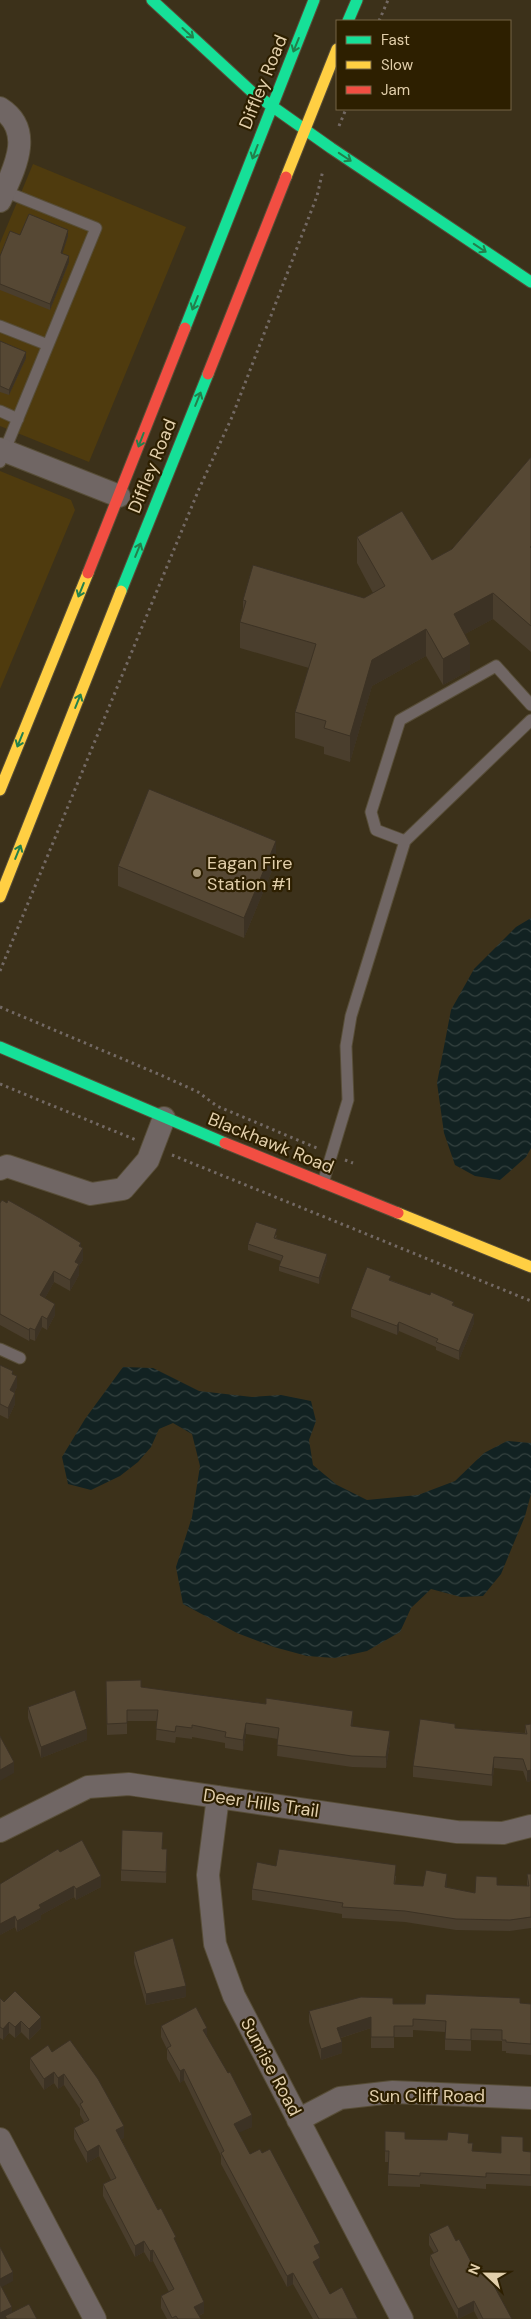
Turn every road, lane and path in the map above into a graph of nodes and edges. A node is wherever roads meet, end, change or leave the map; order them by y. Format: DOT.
graph roads {
  1 [pos="152,0"];
  2 [pos="314,0"];
  3 [pos="357,0"];
  4 [pos="388,0"];
  5 [pos="348,20"];
  6 [pos="379,20"];
  7 [pos="336,52"];
  8 [pos="272,106"];
  9 [pos="346,110"];
  10 [pos="5,112"];
  11 [pos="305,130"];
  12 [pos="330,148"];
  13 [pos="2,196"];
  14 [pos="531,282"];
  15 [pos="0,326"];
  16 [pos="48,345"];
  17 [pos="0,411"];
  18 [pos="18,419"];
  19 [pos="2,454"];
  20 [pos="119,496"];
  21 [pos="531,705"];
  22 [pos="531,720"];
  23 [pos="0,790"];
  24 [pos="405,841"];
  25 [pos="0,897"];
  26 [pos="0,971"];
  27 [pos="0,1007"];
  28 [pos="0,1048"];
  29 [pos="0,1084"];
  30 [pos="164,1118"];
  31 [pos="153,1147"];
  32 [pos="333,1155"];
  33 [pos="353,1163"];
  34 [pos="0,1169"];
  35 [pos="323,1183"];
  36 [pos="531,1267"];
  37 [pos="531,1301"];
  38 [pos="0,1349"];
  39 [pos="20,1358"];
  40 [pos="218,1797"];
  41 [pos="531,1826"];
  42 [pos="0,1831"];
  43 [pos="531,2098"];
  44 [pos="298,2120"];
  45 [pos="0,2139"];
  46 [pos="95,2319"];
  47 [pos="402,2319"];
  1 -- 8 [label="main road, one-way"];
  2 -- 8 [label="main road, Diffley Road, one-way"];
  3 -- 5 [label="main road"];
  4 -- 6 [label="path"];
  7 -- 11 [label="main road, Diffley Road"];
  8 -- 11 [label="main road"];
  8 -- 20 [label="main road, Diffley Road, one-way"];
  9 -- 12 [label="path"];
  10 -- 13 [label="street"];
  11 -- 12 [label="main road"];
  25 -- 11 [label="main road, Diffley Road, one-way"];
  12 -- 14 [label="main road, one-way"];
  12 -- 26 [label="path"];
  13 -- 16 [label="lane"];
  15 -- 16 [label="lane"];
  16 -- 18 [label="lane"];
  17 -- 18 [label="lane"];
  18 -- 19 [label="lane"];
  19 -- 20 [label="street"];
  20 -- 23 [label="main road, Diffley Road, one-way"];
  21 -- 24 [label="lane"];
  22 -- 24 [label="lane"];
  24 -- 32 [label="lane"];
  27 -- 32 [label="path"];
  28 -- 30 [label="main road, Blackhawk Road"];
  29 -- 31 [label="path"];
  30 -- 31 [label="street"];
  30 -- 35 [label="main road, Blackhawk Road"];
  31 -- 34 [label="street"];
  31 -- 37 [label="path"];
  32 -- 33 [label="path"];
  32 -- 35 [label="lane"];
  35 -- 36 [label="main road, Blackhawk Road"];
  38 -- 39 [label="lane"];
  40 -- 41 [label="street, Deer Hills Trail"];
  40 -- 42 [label="street, Deer Hills Trail"];
  40 -- 44 [label="street, Sunrise Road"];
  43 -- 44 [label="street, Sun Cliff Road"];
  44 -- 47 [label="street, Sunrise Road"];
  45 -- 46 [label="street"];
}
